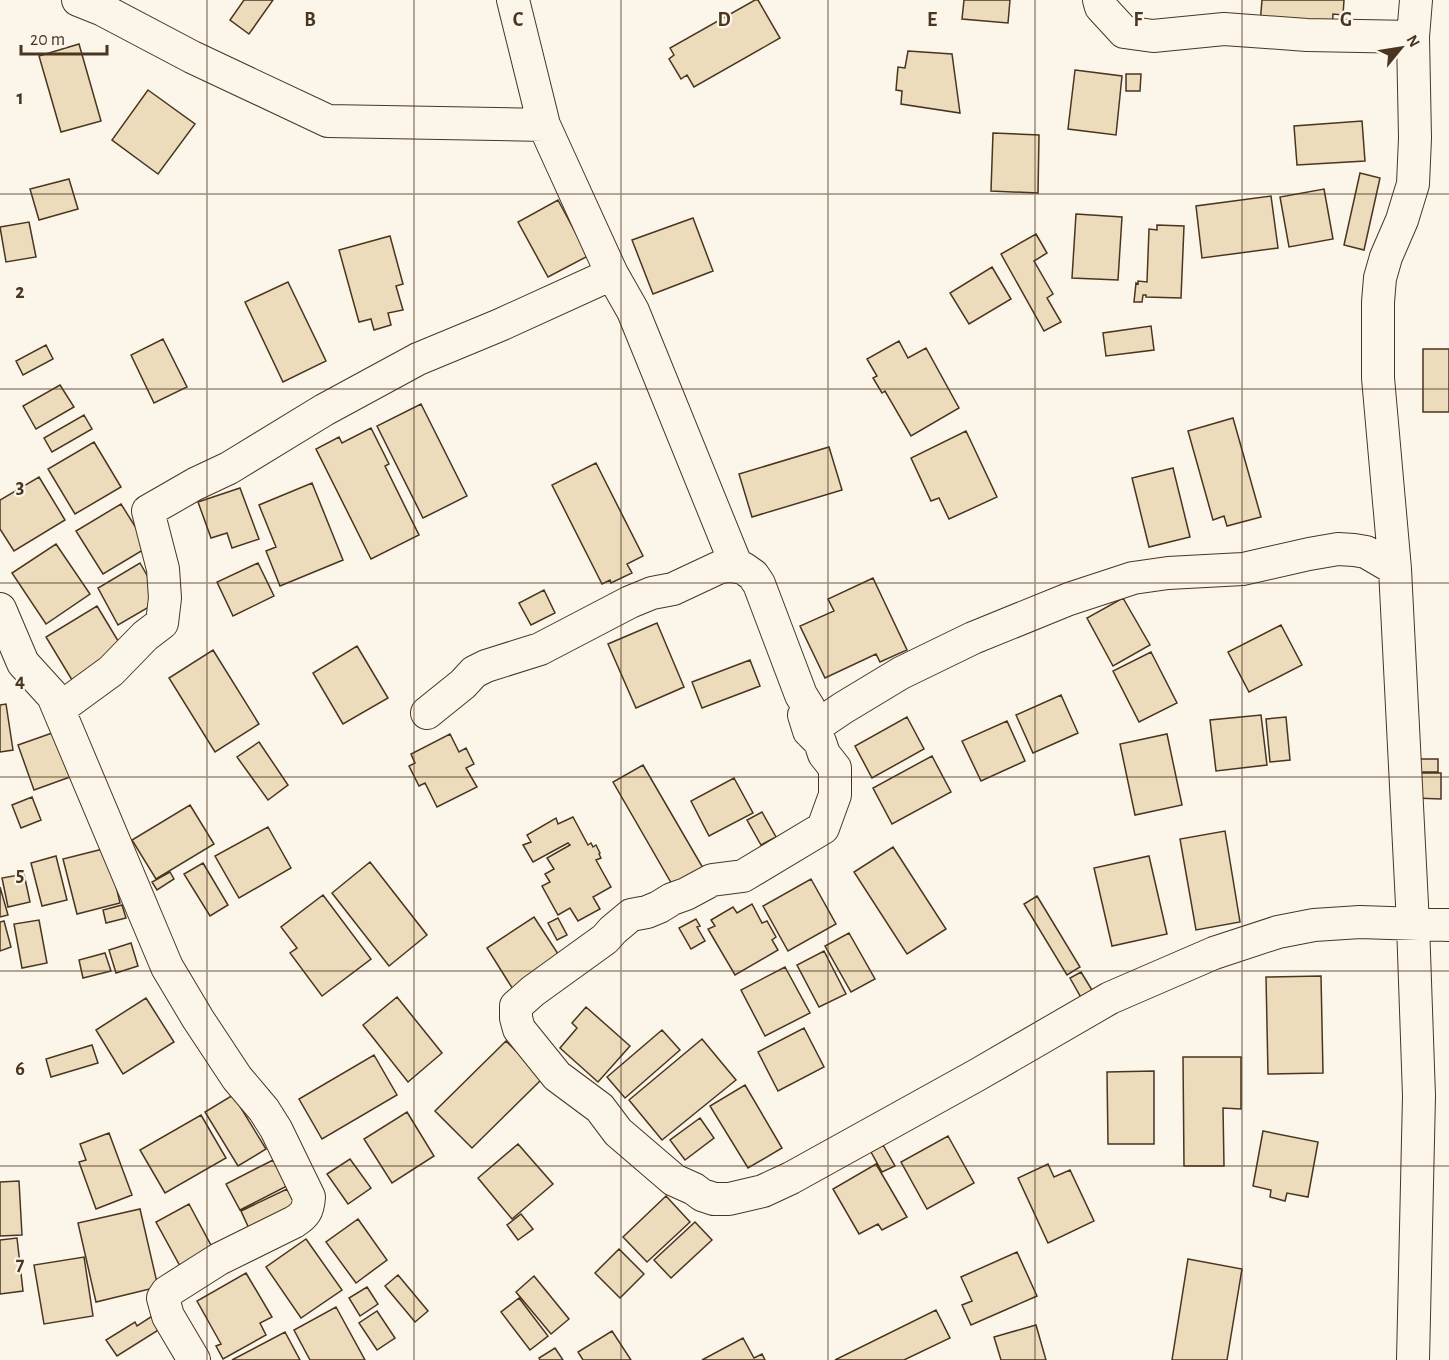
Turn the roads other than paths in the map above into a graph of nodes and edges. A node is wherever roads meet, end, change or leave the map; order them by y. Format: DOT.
graph roads {
  1 [pos="78,0"];
  2 [pos="513,0"];
  3 [pos="1099,0"];
  4 [pos="1416,0"];
  5 [pos="1413,37"];
  6 [pos="544,125"];
  7 [pos="612,274"];
  8 [pos="737,567"];
  9 [pos="1395,569"];
  10 [pos="0,609"];
  11 [pos="12,667"];
  12 [pos="59,709"];
  13 [pos="427,713"];
  14 [pos="809,731"];
  15 [pos="1413,924"];
  16 [pos="1449,925"];
  17 [pos="194,1360"];
  18 [pos="1413,1360"];
  1 -- 6 [label="street"];
  2 -- 6 [label="street"];
  3 -- 5 [label="street"];
  4 -- 5 [label="street"];
  5 -- 9 [label="street"];
  6 -- 7 [label="street"];
  7 -- 8 [label="street"];
  7 -- 12 [label="street"];
  8 -- 13 [label="street"];
  8 -- 14 [label="street"];
  9 -- 14 [label="street"];
  9 -- 15 [label="street"];
  10 -- 11 [label="street"];
  11 -- 12 [label="street"];
  12 -- 17 [label="street"];
  14 -- 15 [label="street"];
  15 -- 16 [label="street"];
  15 -- 18 [label="street"];
}
